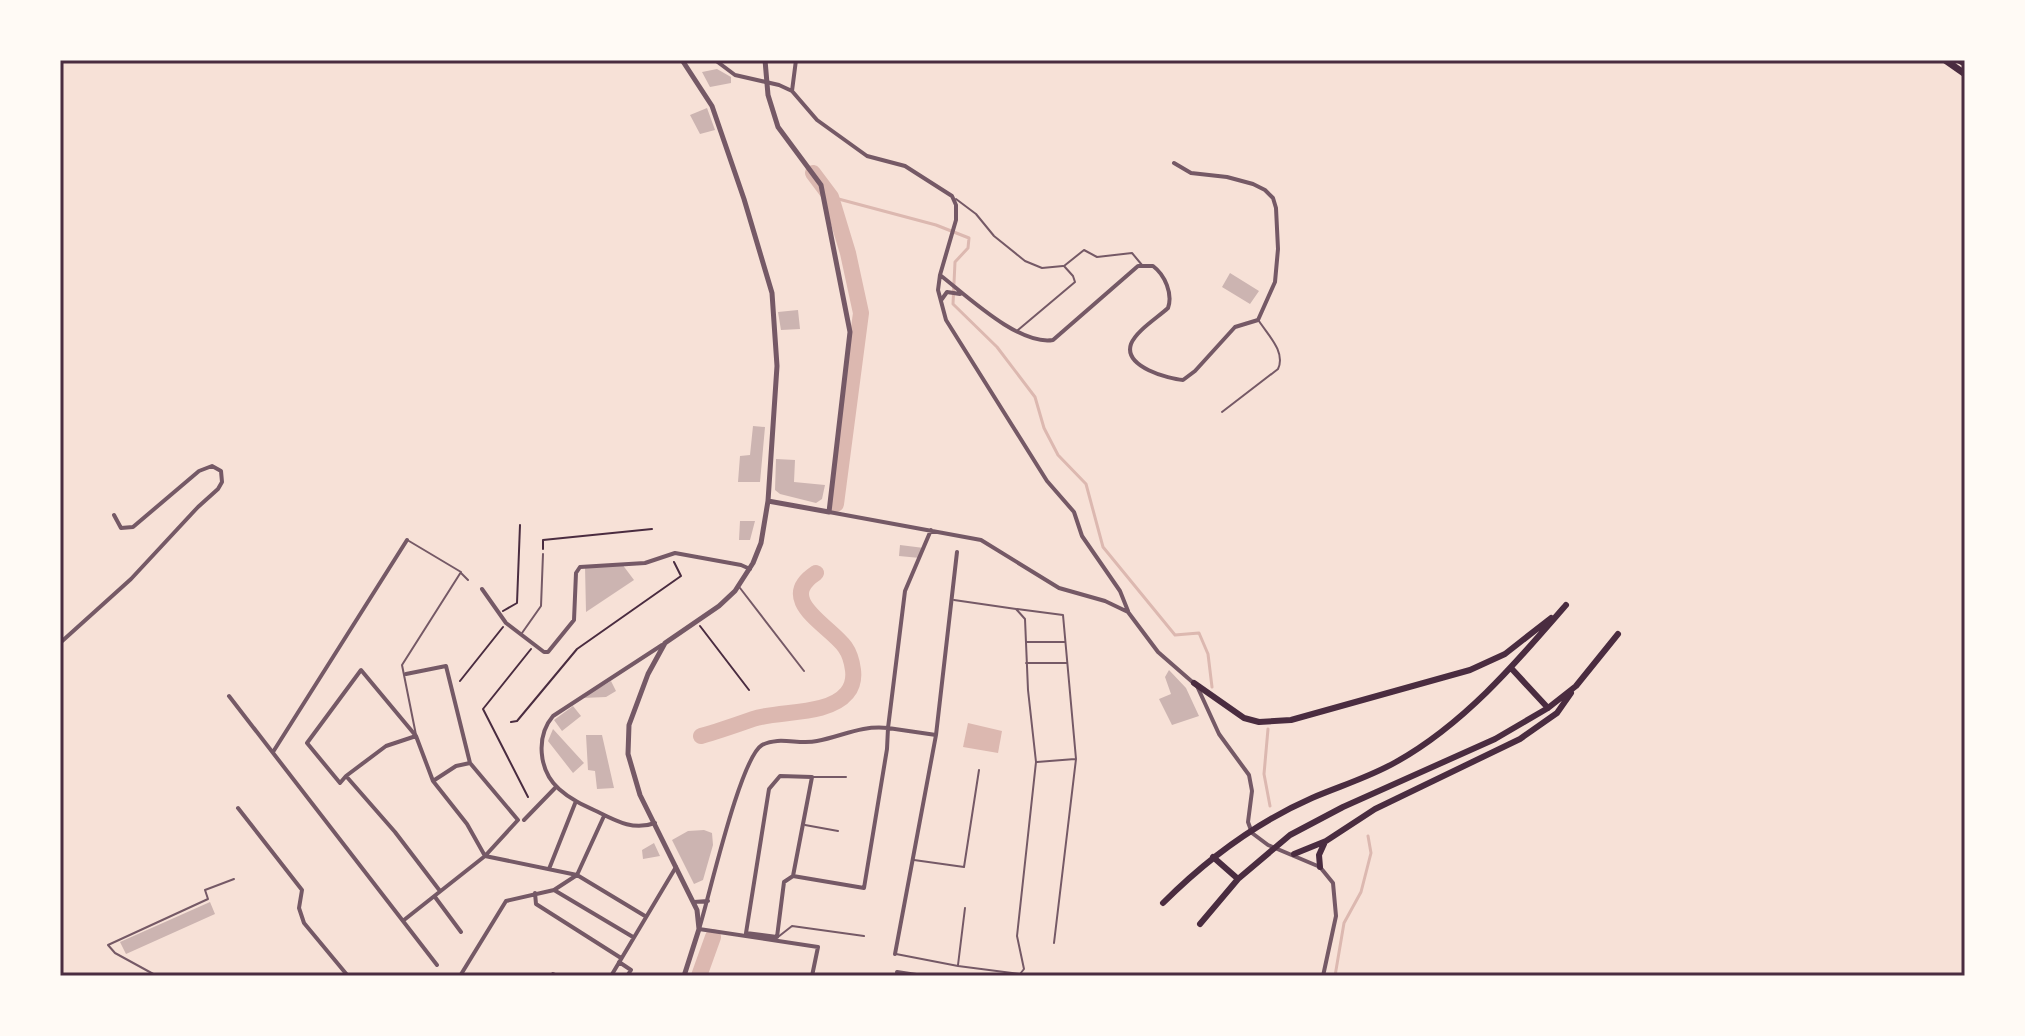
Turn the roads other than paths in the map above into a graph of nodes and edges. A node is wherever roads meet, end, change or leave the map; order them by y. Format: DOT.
graph roads {
  1 [pos="682,60"];
  2 [pos="715,60"];
  3 [pos="765,60"];
  4 [pos="796,60"];
  5 [pos="1945,60"];
  6 [pos="1958,60"];
  7 [pos="1965,64"];
  8 [pos="1965,74"];
  9 [pos="770,83"];
  10 [pos="792,91"];
  11 [pos="1174,163"];
  12 [pos="952,196"];
  13 [pos="1064,266"];
  14 [pos="1143,266"];
  15 [pos="940,275"];
  16 [pos="956,291"];
  17 [pos="940,303"];
  18 [pos="1258,320"];
  19 [pos="1017,331"];
  20 [pos="1222,412"];
  21 [pos="768,501"];
  22 [pos="829,512"];
  23 [pos="114,515"];
  24 [pos="931,530"];
  25 [pos="407,540"];
  26 [pos="957,552"];
  27 [pos="543,554"];
  28 [pos="750,569"];
  29 [pos="461,572"];
  30 [pos="468,580"];
  31 [pos="740,587"];
  32 [pos="482,589"];
  33 [pos="1120,591"];
  34 [pos="952,599"];
  35 [pos="1105,601"];
  36 [pos="1016,609"];
  37 [pos="1128,612"];
  38 [pos="521,634"];
  39 [pos="1618,634"];
  40 [pos="1026,642"];
  41 [pos="1066,642"];
  42 [pos="60,643"];
  43 [pos="665,643"];
  44 [pos="1026,663"];
  45 [pos="1068,663"];
  46 [pos="1511,668"];
  47 [pos="804,671"];
  48 [pos="406,674"];
  49 [pos="1194,683"];
  50 [pos="1576,686"];
  51 [pos="229,696"];
  52 [pos="1204,700"];
  53 [pos="1219,700"];
  54 [pos="1548,708"];
  55 [pos="888,728"];
  56 [pos="936,735"];
  57 [pos="416,736"];
  58 [pos="273,752"];
  59 [pos="1076,759"];
  60 [pos="1036,762"];
  61 [pos="470,763"];
  62 [pos="979,770"];
  63 [pos="346,776"];
  64 [pos="812,777"];
  65 [pos="846,777"];
  66 [pos="433,781"];
  67 [pos="556,787"];
  68 [pos="576,801"];
  69 [pos="238,808"];
  70 [pos="604,816"];
  71 [pos="524,820"];
  72 [pos="655,823"];
  73 [pos="804,825"];
  74 [pos="838,831"];
  75 [pos="1326,841"];
  76 [pos="1294,854"];
  77 [pos="485,856"];
  78 [pos="1213,857"];
  79 [pos="913,860"];
  80 [pos="676,867"];
  81 [pos="1320,867"];
  82 [pos="549,869"];
  83 [pos="577,875"];
  84 [pos="793,876"];
  85 [pos="234,879"];
  86 [pos="1238,879"];
  87 [pos="554,890"];
  88 [pos="440,891"];
  89 [pos="535,893"];
  90 [pos="435,897"];
  91 [pos="708,901"];
  92 [pos="694,902"];
  93 [pos="1163,903"];
  94 [pos="965,908"];
  95 [pos="645,916"];
  96 [pos="404,920"];
  97 [pos="1200,924"];
  98 [pos="699,929"];
  99 [pos="461,932"];
  100 [pos="864,936"];
  101 [pos="633,937"];
  102 [pos="777,937"];
  103 [pos="1054,943"];
  104 [pos="895,954"];
  105 [pos="620,960"];
  106 [pos="437,965"];
  107 [pos="958,966"];
  108 [pos="897,972"];
  109 [pos="157,976"];
  110 [pos="348,976"];
  111 [pos="460,976"];
  112 [pos="611,976"];
  113 [pos="627,976"];
  114 [pos="684,976"];
  115 [pos="812,976"];
  116 [pos="923,976"];
  117 [pos="1323,976"];
  1 -- 21 [label="street"];
  2 -- 9 [label="street"];
  3 -- 9 [label="street"];
  4 -- 10 [label="street"];
  5 -- 8 [label="highway"];
  6 -- 7 [label="main road"];
  9 -- 10 [label="street"];
  9 -- 22 [label="street"];
  10 -- 12 [label="street"];
  11 -- 18 [label="street"];
  12 -- 13 [label="lane"];
  12 -- 15 [label="street"];
  13 -- 14 [label="lane"];
  13 -- 19 [label="lane"];
  14 -- 18 [label="street"];
  14 -- 19 [label="street"];
  15 -- 16 [label="street"];
  15 -- 17 [label="street"];
  16 -- 17 [label="street"];
  16 -- 19 [label="street"];
  17 -- 33 [label="street"];
  18 -- 20 [label="lane"];
  21 -- 22 [label="street"];
  21 -- 28 [label="street"];
  22 -- 24 [label="street"];
  23 -- 42 [label="street"];
  24 -- 35 [label="street"];
  24 -- 55 [label="street"];
  25 -- 29 [label="lane"];
  25 -- 58 [label="street"];
  26 -- 34 [label="street"];
  27 -- 38 [label="lane"];
  28 -- 31 [label="street"];
  28 -- 38 [label="street"];
  29 -- 30 [label="lane"];
  29 -- 48 [label="lane"];
  31 -- 43 [label="street"];
  31 -- 47 [label="lane"];
  32 -- 38 [label="street"];
  33 -- 35 [label="street"];
  33 -- 37 [label="street"];
  34 -- 36 [label="lane"];
  34 -- 56 [label="street"];
  35 -- 37 [label="street"];
  36 -- 40 [label="lane"];
  36 -- 41 [label="lane"];
  37 -- 49 [label="street"];
  39 -- 50 [label="main road"];
  40 -- 41 [label="lane"];
  40 -- 44 [label="lane"];
  41 -- 45 [label="lane"];
  43 -- 67 [label="street"];
  43 -- 72 [label="street"];
  44 -- 45 [label="lane"];
  44 -- 60 [label="lane"];
  45 -- 59 [label="lane"];
  46 -- 53 [label="main road"];
  46 -- 54 [label="main road"];
  46 -- 78 [label="main road"];
  48 -- 57 [label="lane"];
  48 -- 61 [label="street"];
  49 -- 52 [label="street"];
  49 -- 53 [label="main road"];
  50 -- 54 [label="main road"];
  50 -- 75 [label="main road"];
  51 -- 58 [label="street"];
  52 -- 53 [label="main road"];
  52 -- 76 [label="street"];
  54 -- 86 [label="main road"];
  55 -- 56 [label="street"];
  55 -- 84 [label="street"];
  55 -- 91 [label="street"];
  56 -- 79 [label="street"];
  57 -- 63 [label="street"];
  57 -- 63 [label="street"];
  57 -- 66 [label="street"];
  58 -- 96 [label="street"];
  59 -- 60 [label="lane"];
  59 -- 103 [label="lane"];
  60 -- 107 [label="lane"];
  61 -- 66 [label="street"];
  61 -- 77 [label="street"];
  62 -- 79 [label="lane"];
  63 -- 88 [label="street"];
  64 -- 65 [label="lane"];
  64 -- 73 [label="street"];
  64 -- 102 [label="street"];
  66 -- 77 [label="street"];
  67 -- 68 [label="street"];
  67 -- 71 [label="street"];
  68 -- 70 [label="street"];
  68 -- 82 [label="street"];
  69 -- 110 [label="street"];
  70 -- 72 [label="street"];
  70 -- 83 [label="street"];
  72 -- 80 [label="street"];
  73 -- 74 [label="lane"];
  73 -- 84 [label="street"];
  75 -- 76 [label="main road"];
  75 -- 81 [label="main road"];
  76 -- 81 [label="street"];
  77 -- 82 [label="street"];
  77 -- 88 [label="street"];
  78 -- 86 [label="main road"];
  78 -- 93 [label="main road"];
  79 -- 104 [label="street"];
  80 -- 92 [label="street"];
  80 -- 95 [label="street"];
  81 -- 117 [label="street"];
  82 -- 83 [label="street"];
  83 -- 87 [label="street"];
  83 -- 95 [label="street"];
  84 -- 102 [label="street"];
  85 -- 109 [label="lane"];
  86 -- 97 [label="main road"];
  87 -- 89 [label="street"];
  87 -- 101 [label="street"];
  88 -- 90 [label="street"];
  89 -- 105 [label="street"];
  89 -- 111 [label="street"];
  90 -- 96 [label="street"];
  90 -- 99 [label="street"];
  91 -- 92 [label="street"];
  91 -- 98 [label="street"];
  92 -- 98 [label="street"];
  94 -- 107 [label="lane"];
  95 -- 101 [label="street"];
  96 -- 106 [label="street"];
  98 -- 114 [label="street"];
  98 -- 115 [label="street"];
  100 -- 102 [label="lane"];
  101 -- 105 [label="street"];
  104 -- 107 [label="lane"];
  105 -- 112 [label="street"];
  105 -- 113 [label="street"];
  108 -- 116 [label="street"];
}
